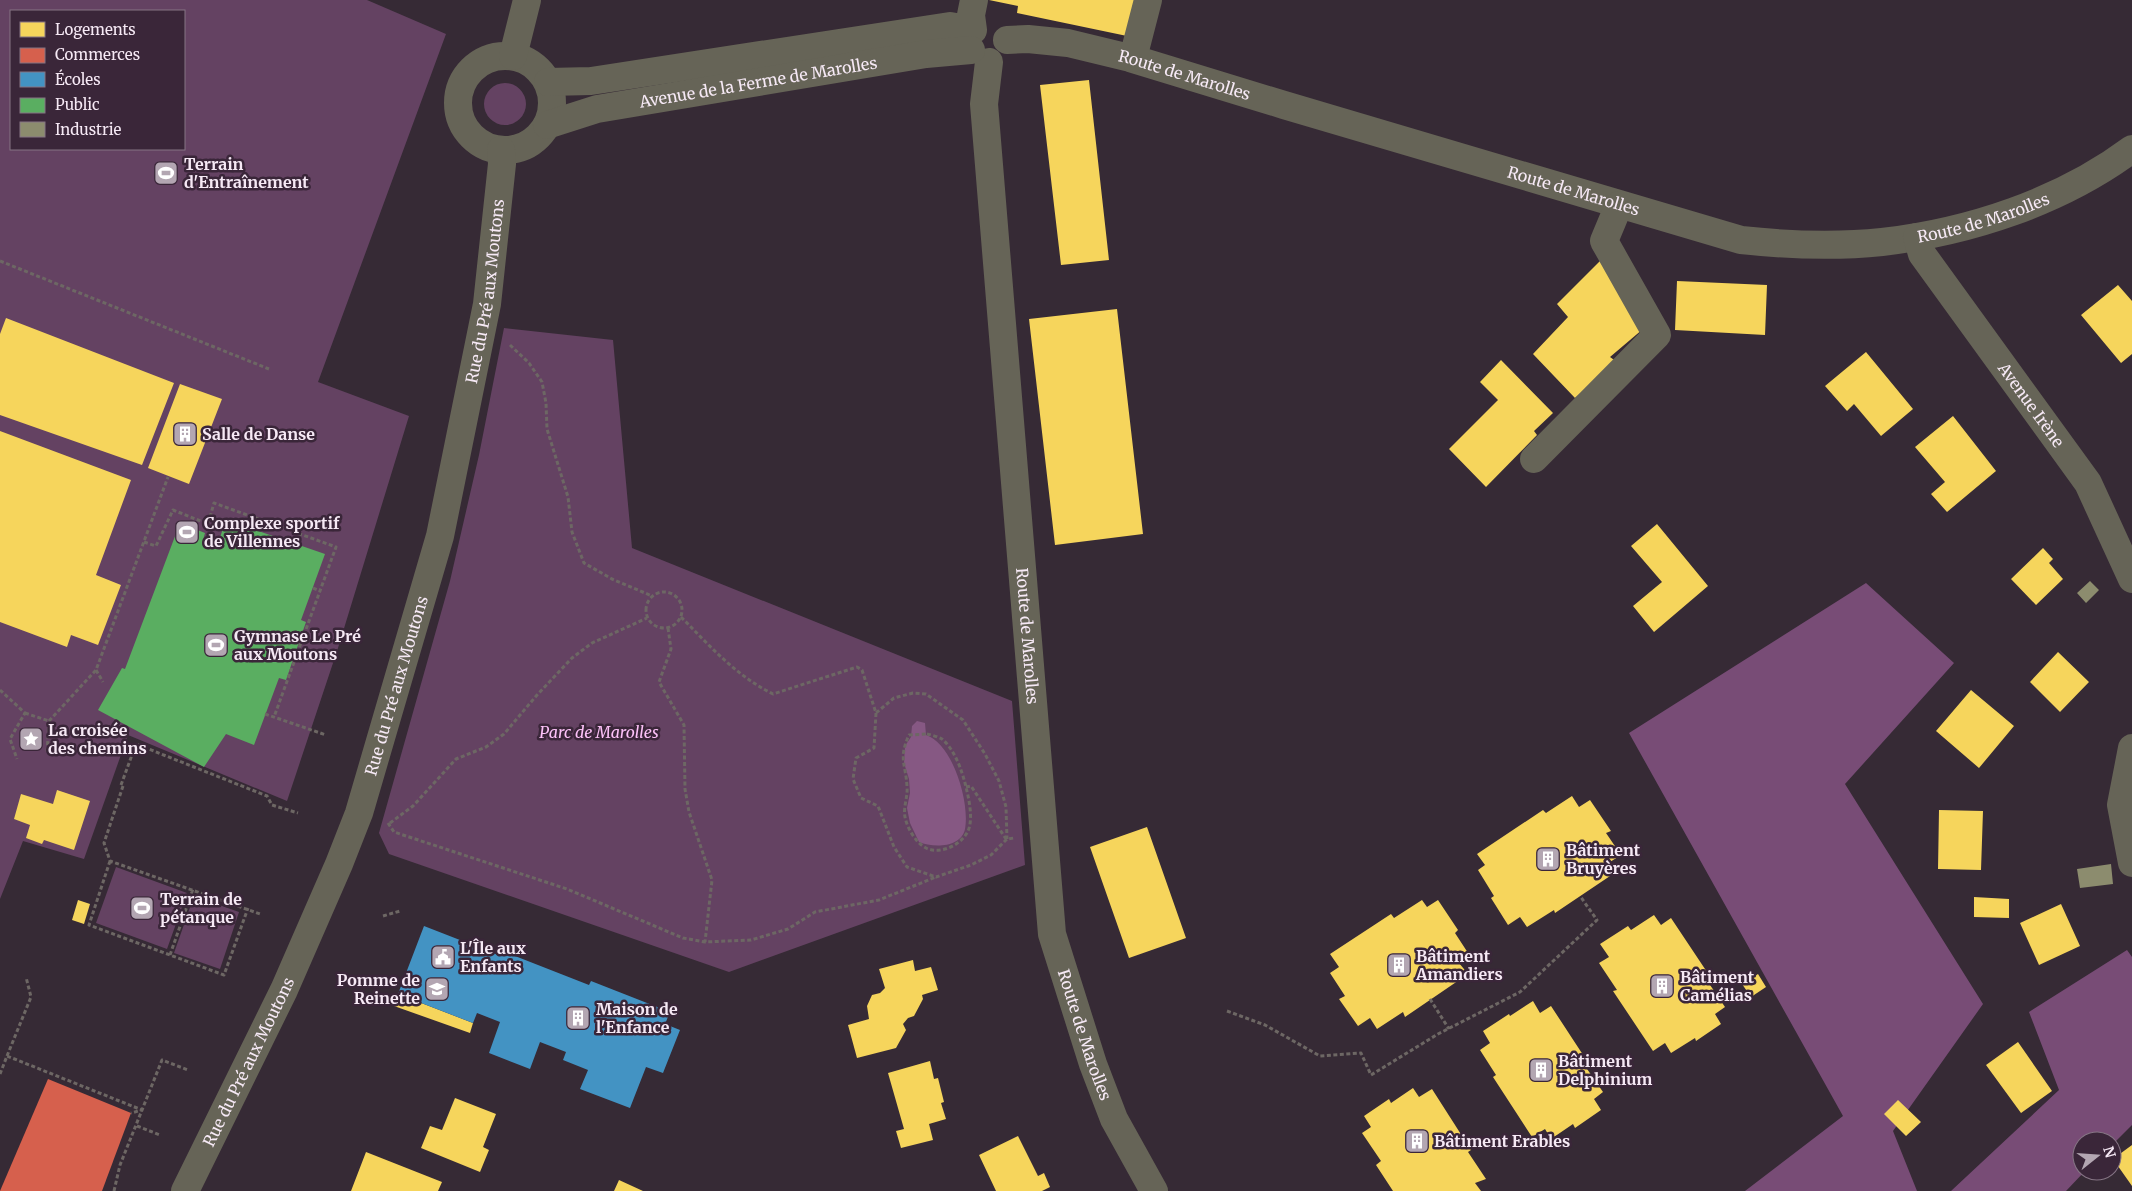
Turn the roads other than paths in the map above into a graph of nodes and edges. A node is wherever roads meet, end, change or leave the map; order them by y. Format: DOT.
graph roads {
  1 [pos="527,0"];
  2 [pos="974,0"];
  3 [pos="1148,0"];
  4 [pos="1007,40"];
  5 [pos="978,48"];
  6 [pos="513,56"];
  7 [pos="1133,58"];
  8 [pos="548,82"];
  9 [pos="547,125"];
  10 [pos="2132,149"];
  11 [pos="502,150"];
  12 [pos="1619,205"];
  13 [pos="1918,237"];
  14 [pos="1534,459"];
  15 [pos="2132,579"];
  16 [pos="2132,748"];
  17 [pos="2132,862"];
  18 [pos="185,1191"];
  19 [pos="1154,1191"];
  1 -- 6 [label="street"];
  2 -- 5 [label="street, Route de Marolles"];
  3 -- 7 [label="street"];
  4 -- 5 [label="street"];
  4 -- 5 [label="street"];
  4 -- 7 [label="street, Route de Marolles"];
  5 -- 8 [label="street, Avenue de la Ferme de Marolles"];
  5 -- 9 [label="street, Avenue de la Ferme de Marolles"];
  5 -- 19 [label="street, Route de Marolles"];
  6 -- 8 [label="street"];
  6 -- 11 [label="street"];
  7 -- 12 [label="street, Route de Marolles"];
  8 -- 9 [label="street"];
  9 -- 11 [label="street"];
  10 -- 13 [label="street, Route de Marolles"];
  11 -- 18 [label="street, Rue du Pré aux Moutons"];
  12 -- 13 [label="street, Route de Marolles"];
  12 -- 14 [label="street"];
  13 -- 15 [label="street, Avenue Irène"];
  16 -- 17 [label="street"];
}
